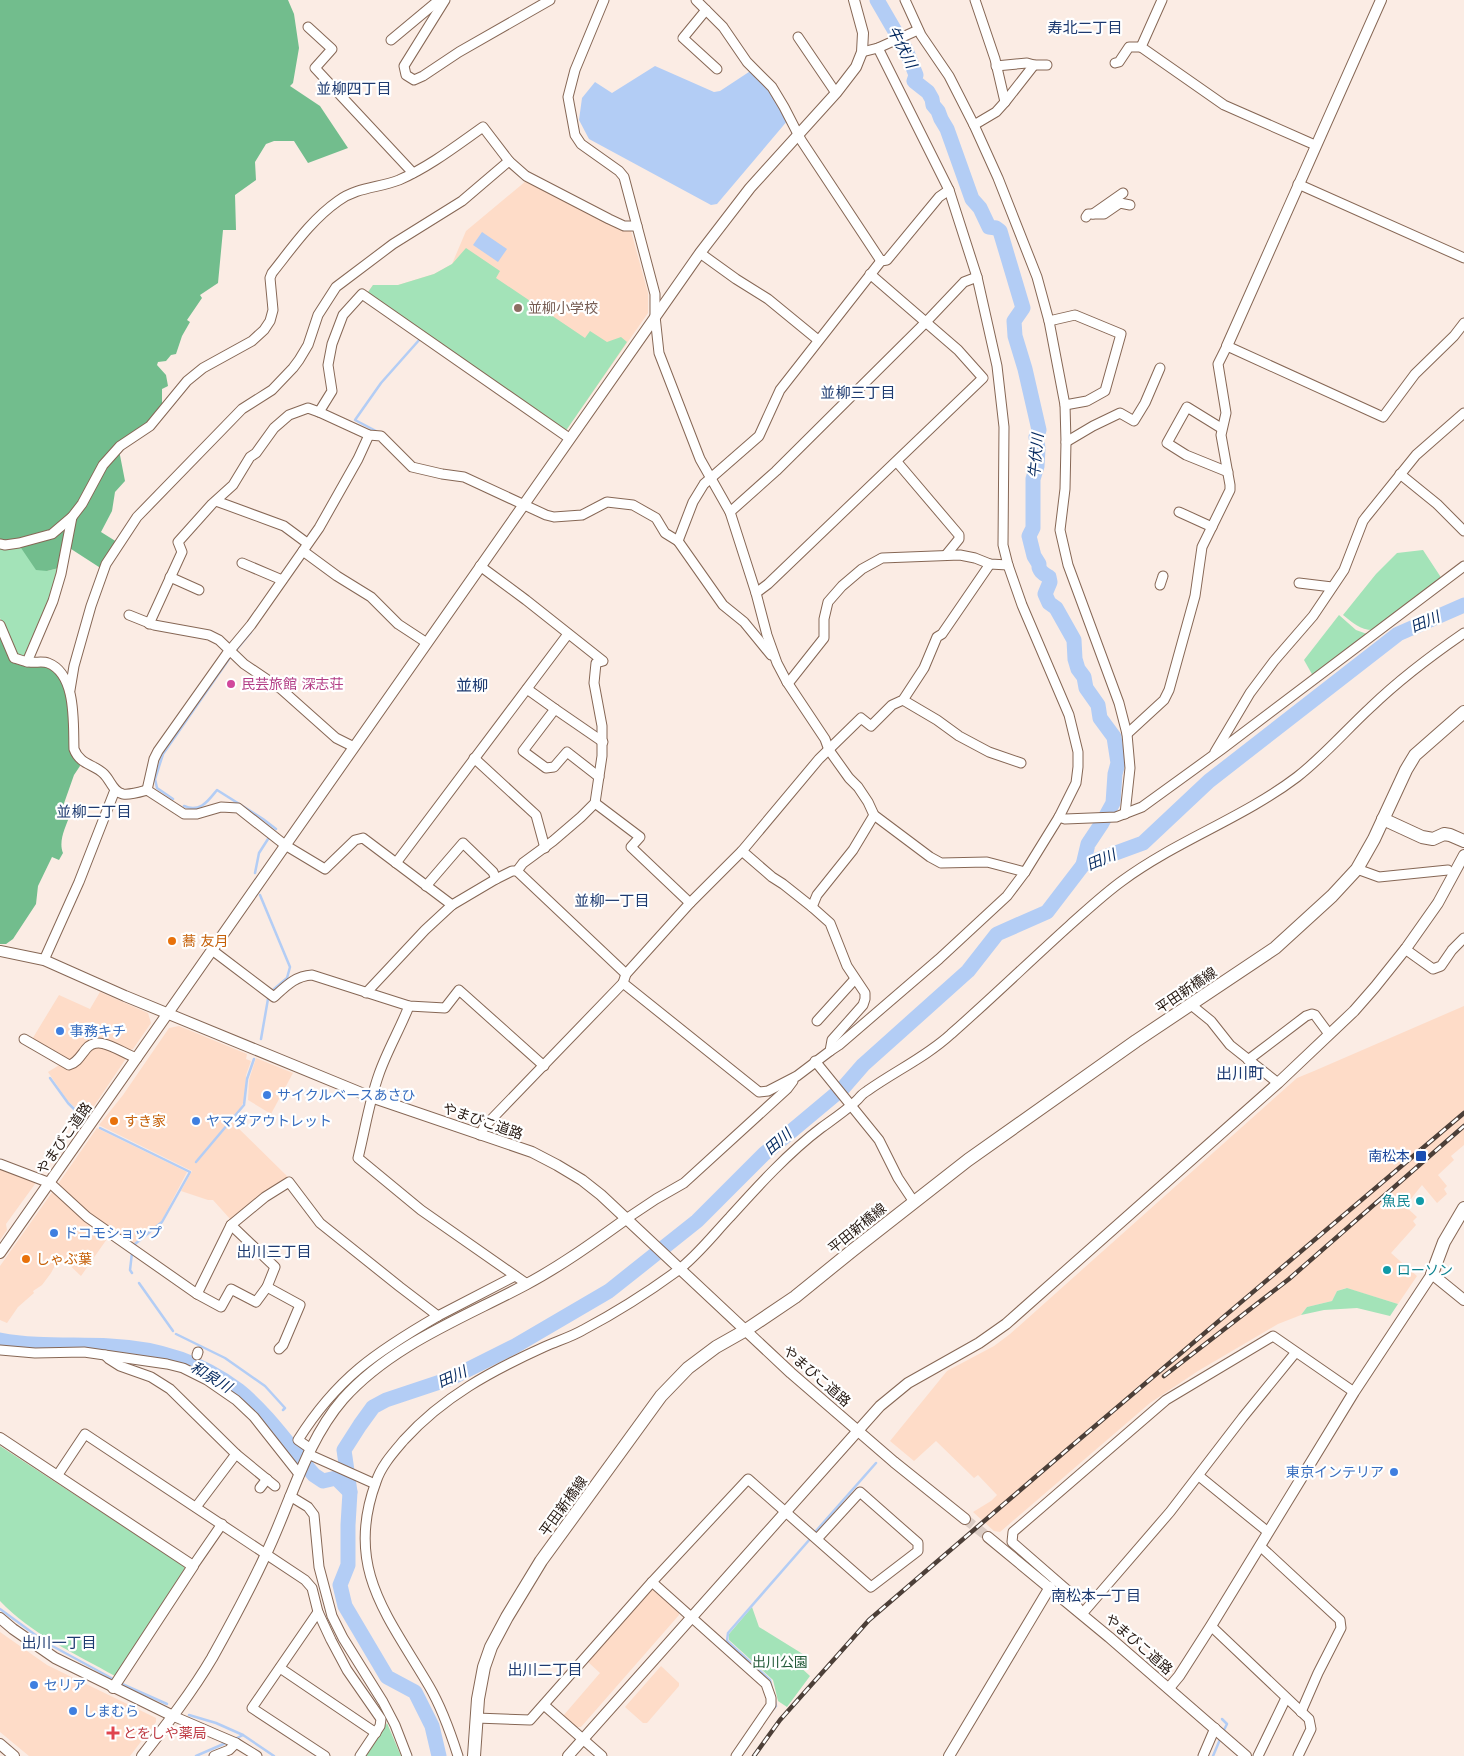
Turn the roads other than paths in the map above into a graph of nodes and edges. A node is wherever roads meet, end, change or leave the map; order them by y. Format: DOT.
graph roads {
  1 [pos="439,0"];
  2 [pos="445,0"];
  3 [pos="550,0"];
  4 [pos="604,0"];
  5 [pos="696,0"];
  6 [pos="854,0"];
  7 [pos="905,0"];
  8 [pos="975,0"];
  9 [pos="1162,0"];
  10 [pos="1381,0"];
  11 [pos="706,10"];
  12 [pos="308,26"];
  13 [pos="917,31"];
  14 [pos="798,37"];
  15 [pos="391,40"];
  16 [pos="880,47"];
  17 [pos="1141,47"];
  18 [pos="862,52"];
  19 [pos="1115,63"];
  20 [pos="1047,65"];
  21 [pos="996,66"];
  22 [pos="1034,66"];
  23 [pos="717,69"];
  24 [pos="836,93"];
  25 [pos="1005,102"];
  26 [pos="974,125"];
  27 [pos="798,136"];
  28 [pos="1315,145"];
  29 [pos="509,161"];
  30 [pos="413,173"];
  31 [pos="1298,184"];
  32 [pos="949,190"];
  33 [pos="1123,193"];
  34 [pos="1130,205"];
  35 [pos="637,226"];
  36 [pos="700,253"];
  37 [pos="1464,258"];
  38 [pos="881,261"];
  39 [pos="870,274"];
  40 [pos="977,277"];
  41 [pos="655,316"];
  42 [pos="1049,320"];
  43 [pos="926,322"];
  44 [pos="1464,323"];
  45 [pos="818,340"];
  46 [pos="1227,346"];
  47 [pos="1160,368"];
  48 [pos="1065,405"];
  49 [pos="319,412"];
  50 [pos="1464,413"];
  51 [pos="1221,428"];
  52 [pos="369,434"];
  53 [pos="569,438"];
  54 [pos="1066,442"];
  55 [pos="897,462"];
  56 [pos="1228,472"];
  57 [pos="1400,474"];
  58 [pos="712,478"];
  59 [pos="216,501"];
  60 [pos="524,505"];
  61 [pos="730,512"];
  62 [pos="1179,512"];
  63 [pos="72,517"];
  64 [pos="1212,527"];
  65 [pos="1464,531"];
  66 [pos="678,540"];
  67 [pos="0,544"];
  68 [pos="305,547"];
  69 [pos="946,555"];
  70 [pos="242,563"];
  71 [pos="990,564"];
  72 [pos="1008,565"];
  73 [pos="480,566"];
  74 [pos="1464,566"];
  75 [pos="170,578"];
  76 [pos="282,580"];
  77 [pos="1299,583"];
  78 [pos="1332,587"];
  79 [pos="193,590"];
  80 [pos="756,593"];
  81 [pos="129,615"];
  82 [pos="150,624"];
  83 [pos="0,625"];
  84 [pos="1464,633"];
  85 [pos="568,634"];
  86 [pos="427,643"];
  87 [pos="230,651"];
  88 [pos="27,662"];
  89 [pos="777,663"];
  90 [pos="787,682"];
  91 [pos="527,689"];
  92 [pos="70,690"];
  93 [pos="903,700"];
  94 [pos="555,710"];
  95 [pos="1464,712"];
  96 [pos="1127,734"];
  97 [pos="602,742"];
  98 [pos="354,747"];
  99 [pos="829,750"];
  100 [pos="1212,756"];
  101 [pos="474,758"];
  102 [pos="1022,763"];
  103 [pos="599,777"];
  104 [pos="116,790"];
  105 [pos="147,790"];
  106 [pos="595,803"];
  107 [pos="1125,814"];
  108 [pos="874,815"];
  109 [pos="1060,817"];
  110 [pos="1383,819"];
  111 [pos="1464,841"];
  112 [pos="285,845"];
  113 [pos="544,848"];
  114 [pos="742,851"];
  115 [pos="1464,855"];
  116 [pos="396,863"];
  117 [pos="1357,869"];
  118 [pos="1448,870"];
  119 [pos="517,871"];
  120 [pos="1025,872"];
  121 [pos="496,879"];
  122 [pos="426,886"];
  123 [pos="690,903"];
  124 [pos="452,906"];
  125 [pos="812,908"];
  126 [pos="1464,938"];
  127 [pos="1405,949"];
  128 [pos="212,950"];
  129 [pos="0,951"];
  130 [pos="44,960"];
  131 [pos="624,979"];
  132 [pos="855,979"];
  133 [pos="366,992"];
  134 [pos="1190,1004"];
  135 [pos="409,1006"];
  136 [pos="167,1013"];
  137 [pos="817,1021"];
  138 [pos="1329,1034"];
  139 [pos="24,1040"];
  140 [pos="830,1051"];
  141 [pos="136,1058"];
  142 [pos="1248,1060"];
  143 [pos="817,1063"];
  144 [pos="544,1066"];
  145 [pos="797,1076"];
  146 [pos="1278,1083"];
  147 [pos="371,1097"];
  148 [pos="850,1104"];
  149 [pos="480,1135"];
  150 [pos="0,1164"];
  151 [pos="50,1183"];
  152 [pos="914,1202"];
  153 [pos="1464,1208"];
  154 [pos="630,1222"];
  155 [pos="231,1225"];
  156 [pos="0,1253"];
  157 [pos="678,1267"];
  158 [pos="1432,1274"];
  159 [pos="515,1276"];
  160 [pos="527,1284"];
  161 [pos="266,1287"];
  162 [pos="197,1294"];
  163 [pos="1464,1300"];
  164 [pos="438,1316"];
  165 [pos="746,1330"];
  166 [pos="279,1349"];
  167 [pos="0,1350"];
  168 [pos="1296,1352"];
  169 [pos="105,1355"];
  170 [pos="1354,1392"];
  171 [pos="857,1430"];
  172 [pos="0,1438"];
  173 [pos="236,1454"];
  174 [pos="309,1454"];
  175 [pos="300,1472"];
  176 [pos="57,1476"];
  177 [pos="1199,1476"];
  178 [pos="266,1479"];
  179 [pos="374,1483"];
  180 [pos="275,1486"];
  181 [pos="260,1488"];
  182 [pos="290,1496"];
  183 [pos="196,1507"];
  184 [pos="785,1512"];
  185 [pos="965,1519"];
  186 [pos="222,1524"];
  187 [pos="1268,1532"];
  188 [pos="988,1537"];
  189 [pos="817,1539"];
  190 [pos="1260,1546"];
  191 [pos="266,1554"];
  192 [pos="193,1566"];
  193 [pos="652,1582"];
  194 [pos="1050,1587"];
  195 [pos="318,1612"];
  196 [pos="1082,1614"];
  197 [pos="691,1617"];
  198 [pos="0,1618"];
  199 [pos="1211,1626"];
  200 [pos="280,1668"];
  201 [pos="113,1688"];
  202 [pos="1169,1688"];
  203 [pos="1286,1698"];
  204 [pos="544,1705"];
  205 [pos="1301,1712"];
  206 [pos="173,1716"];
  207 [pos="476,1718"];
  208 [pos="376,1732"];
  209 [pos="1219,1732"];
  210 [pos="583,1739"];
  211 [pos="232,1741"];
  212 [pos="0,1744"];
  213 [pos="14,1756"];
  214 [pos="142,1756"];
  215 [pos="214,1756"];
  216 [pos="257,1756"];
  217 [pos="325,1756"];
  218 [pos="360,1756"];
  219 [pos="406,1756"];
  220 [pos="458,1756"];
  221 [pos="474,1756"];
  222 [pos="568,1756"];
  223 [pos="602,1756"];
  224 [pos="736,1756"];
  225 [pos="949,1756"];
  226 [pos="1203,1756"];
  227 [pos="1246,1756"];
  228 [pos="1258,1756"];
  229 [pos="1298,1756"];
  1 -- 15 [label="street"];
  2 -- 3 [label="street"];
  4 -- 35 [label="street"];
  5 -- 11 [label="street"];
  6 -- 18 [label="street"];
  7 -- 13 [label="street"];
  8 -- 21 [label="street"];
  9 -- 17 [label="street"];
  10 -- 28 [label="street"];
  11 -- 23 [label="street"];
  11 -- 27 [label="street"];
  12 -- 30 [label="street"];
  13 -- 16 [label="street"];
  13 -- 26 [label="street"];
  14 -- 24 [label="street"];
  16 -- 18 [label="street"];
  16 -- 32 [label="street"];
  17 -- 19 [label="street"];
  17 -- 28 [label="street"];
  18 -- 24 [label="street"];
  20 -- 22 [label="street"];
  21 -- 22 [label="street"];
  21 -- 25 [label="street"];
  22 -- 25 [label="street"];
  24 -- 27 [label="street"];
  25 -- 26 [label="street"];
  26 -- 42 [label="street"];
  27 -- 36 [label="street"];
  27 -- 38 [label="street"];
  28 -- 31 [label="street"];
  29 -- 30 [label="street"];
  29 -- 35 [label="street"];
  29 -- 92 [label="street"];
  30 -- 63 [label="street"];
  31 -- 37 [label="street"];
  31 -- 46 [label="street"];
  32 -- 38 [label="street"];
  32 -- 40 [label="street"];
  33 -- 34 [label="street"];
  35 -- 41 [label="street"];
  36 -- 41 [label="street"];
  36 -- 45 [label="street"];
  38 -- 39 [label="street"];
  39 -- 43 [label="street"];
  39 -- 45 [label="street"];
  40 -- 43 [label="street"];
  40 -- 72 [label="street"];
  41 -- 53 [label="street"];
  41 -- 58 [label="street"];
  42 -- 48 [label="street"];
  42 -- 48 [label="street"];
  43 -- 55 [label="street"];
  43 -- 61 [label="street"];
  44 -- 46 [label="street"];
  45 -- 58 [label="street"];
  46 -- 51 [label="street"];
  47 -- 54 [label="street"];
  48 -- 54 [label="street"];
  49 -- 52 [label="street"];
  49 -- 53 [label="street"];
  49 -- 59 [label="street"];
  50 -- 57 [label="street"];
  51 -- 56 [label="street"];
  51 -- 56 [label="street"];
  52 -- 60 [label="street"];
  52 -- 68 [label="street"];
  53 -- 60 [label="street"];
  54 -- 96 [label="street"];
  55 -- 69 [label="street"];
  55 -- 80 [label="street"];
  56 -- 64 [label="street"];
  57 -- 65 [label="street"];
  57 -- 78 [label="street"];
  58 -- 61 [label="street"];
  58 -- 66 [label="street"];
  59 -- 68 [label="street"];
  59 -- 75 [label="street"];
  60 -- 66 [label="street"];
  60 -- 73 [label="street"];
  61 -- 80 [label="street"];
  62 -- 64 [label="street"];
  63 -- 67 [label="street"];
  63 -- 88 [label="street"];
  64 -- 96 [label="street"];
  66 -- 89 [label="street"];
  68 -- 76 [label="street"];
  68 -- 86 [label="street"];
  69 -- 71 [label="street"];
  69 -- 90 [label="street"];
  70 -- 76 [label="street"];
  71 -- 72 [label="street"];
  71 -- 93 [label="street"];
  72 -- 109 [label="street"];
  73 -- 85 [label="street"];
  73 -- 86 [label="street"];
  74 -- 100 [label="street"];
  75 -- 79 [label="street"];
  75 -- 82 [label="street"];
  76 -- 87 [label="street"];
  77 -- 78 [label="street"];
  78 -- 100 [label="street"];
  80 -- 89 [label="street"];
  81 -- 82 [label="street"];
  82 -- 87 [label="street"];
  83 -- 88 [label="street"];
  84 -- 148 [label="street"];
  85 -- 91 [label="street"];
  85 -- 97 [label="street"];
  86 -- 98 [label="street"];
  87 -- 98 [label="street"];
  87 -- 105 [label="street"];
  88 -- 92 [label="street"];
  89 -- 90 [label="street"];
  90 -- 99 [label="street"];
  91 -- 94 [label="street"];
  91 -- 101 [label="street"];
  92 -- 104 [label="street"];
  93 -- 99 [label="street"];
  93 -- 102 [label="street"];
  94 -- 97 [label="street"];
  94 -- 103 [label="street"];
  95 -- 110 [label="main road, 平田新橋線"];
  96 -- 107 [label="street"];
  97 -- 103 [label="street"];
  98 -- 112 [label="street"];
  99 -- 108 [label="street"];
  99 -- 114 [label="street"];
  100 -- 107 [label="street"];
  101 -- 113 [label="street"];
  101 -- 116 [label="street"];
  103 -- 106 [label="street"];
  104 -- 105 [label="street"];
  104 -- 130 [label="street"];
  105 -- 112 [label="street"];
  106 -- 113 [label="street"];
  106 -- 123 [label="street"];
  107 -- 109 [label="street"];
  108 -- 120 [label="street"];
  108 -- 125 [label="street"];
  109 -- 120 [label="street"];
  110 -- 111 [label="main road"];
  110 -- 117 [label="main road, 平田新橋線"];
  112 -- 116 [label="street"];
  112 -- 128 [label="street"];
  113 -- 119 [label="street"];
  114 -- 123 [label="street"];
  114 -- 125 [label="street"];
  115 -- 127 [label="street"];
  116 -- 122 [label="street"];
  117 -- 118 [label="street"];
  117 -- 134 [label="main road, 平田新橋線"];
  119 -- 121 [label="street"];
  119 -- 131 [label="street"];
  120 -- 140 [label="street"];
  121 -- 122 [label="street"];
  121 -- 124 [label="street"];
  122 -- 124 [label="street"];
  123 -- 131 [label="street"];
  124 -- 133 [label="street"];
  125 -- 132 [label="street"];
  126 -- 127 [label="street"];
  127 -- 138 [label="street"];
  128 -- 133 [label="street"];
  128 -- 136 [label="street"];
  129 -- 130 [label="street"];
  130 -- 136 [label="street"];
  131 -- 144 [label="street"];
  131 -- 145 [label="street"];
  132 -- 137 [label="street"];
  132 -- 140 [label="street"];
  133 -- 135 [label="street"];
  134 -- 142 [label="street"];
  134 -- 152 [label="main road, 平田新橋線"];
  135 -- 144 [label="street"];
  135 -- 147 [label="street"];
  136 -- 141 [label="street, やまびこ道路"];
  136 -- 147 [label="street, やまびこ道路"];
  138 -- 142 [label="street"];
  138 -- 146 [label="street"];
  139 -- 141 [label="street"];
  140 -- 143 [label="street"];
  141 -- 151 [label="street, やまびこ道路"];
  142 -- 146 [label="street"];
  143 -- 145 [label="street"];
  143 -- 148 [label="street"];
  144 -- 149 [label="street"];
  145 -- 154 [label="street"];
  146 -- 171 [label="street"];
  147 -- 149 [label="street, やまびこ道路"];
  147 -- 159 [label="street"];
  148 -- 152 [label="street"];
  148 -- 157 [label="street"];
  149 -- 154 [label="street, やまびこ道路"];
  150 -- 151 [label="street"];
  151 -- 156 [label="street, やまびこ道路"];
  151 -- 162 [label="street"];
  152 -- 165 [label="main road, 平田新橋線"];
  153 -- 158 [label="main road"];
  154 -- 157 [label="street, やまびこ道路"];
  154 -- 160 [label="street"];
  155 -- 161 [label="street"];
  155 -- 162 [label="street"];
  155 -- 164 [label="street"];
  157 -- 165 [label="street, やまびこ道路"];
  157 -- 179 [label="street"];
  158 -- 163 [label="street"];
  158 -- 170 [label="street"];
  159 -- 160 [label="street"];
  159 -- 164 [label="street"];
  160 -- 174 [label="street"];
  161 -- 162 [label="street"];
  161 -- 166 [label="street"];
  164 -- 174 [label="street"];
  165 -- 171 [label="street, やまびこ道路"];
  165 -- 207 [label="main road, 平田新橋線"];
  167 -- 169 [label="street"];
  168 -- 170 [label="street"];
  168 -- 177 [label="street"];
  168 -- 196 [label="street"];
  169 -- 173 [label="street"];
  169 -- 175 [label="street"];
  170 -- 187 [label="street"];
  171 -- 184 [label="street"];
  171 -- 185 [label="street, やまびこ道路"];
  172 -- 176 [label="street"];
  173 -- 178 [label="street"];
  173 -- 183 [label="street"];
  174 -- 175 [label="street"];
  174 -- 179 [label="street"];
  175 -- 182 [label="street"];
  176 -- 183 [label="street"];
  176 -- 192 [label="street"];
  177 -- 187 [label="street"];
  177 -- 196 [label="street"];
  178 -- 180 [label="street"];
  178 -- 181 [label="street"];
  179 -- 220 [label="street"];
  182 -- 191 [label="street"];
  182 -- 219 [label="street"];
  183 -- 186 [label="street"];
  184 -- 189 [label="street"];
  184 -- 193 [label="street"];
  184 -- 197 [label="street"];
  186 -- 191 [label="street"];
  186 -- 192 [label="street"];
  187 -- 190 [label="street"];
  188 -- 194 [label="street, やまびこ道路"];
  189 -- 189 [label="street"];
  190 -- 199 [label="street"];
  190 -- 205 [label="street"];
  191 -- 195 [label="street"];
  191 -- 206 [label="street"];
  192 -- 201 [label="street"];
  193 -- 197 [label="street"];
  193 -- 204 [label="street"];
  194 -- 196 [label="street, やまびこ道路"];
  194 -- 225 [label="street"];
  195 -- 200 [label="street"];
  195 -- 208 [label="street"];
  196 -- 202 [label="street, やまびこ道路"];
  197 -- 210 [label="street"];
  197 -- 224 [label="street"];
  198 -- 201 [label="street"];
  199 -- 202 [label="street"];
  199 -- 203 [label="street"];
  200 -- 208 [label="street"];
  200 -- 217 [label="street"];
  201 -- 206 [label="street"];
  202 -- 209 [label="street, やまびこ道路"];
  203 -- 205 [label="street"];
  203 -- 228 [label="street"];
  204 -- 207 [label="street"];
  204 -- 210 [label="street"];
  205 -- 229 [label="street"];
  206 -- 211 [label="street"];
  206 -- 214 [label="street"];
  207 -- 221 [label="main road, 平田新橋線"];
  208 -- 218 [label="street"];
  209 -- 226 [label="street"];
  209 -- 227 [label="street, やまびこ道路"];
  210 -- 222 [label="street"];
  210 -- 223 [label="street"];
  211 -- 215 [label="street"];
  211 -- 216 [label="street"];
  212 -- 213 [label="street"];
}
